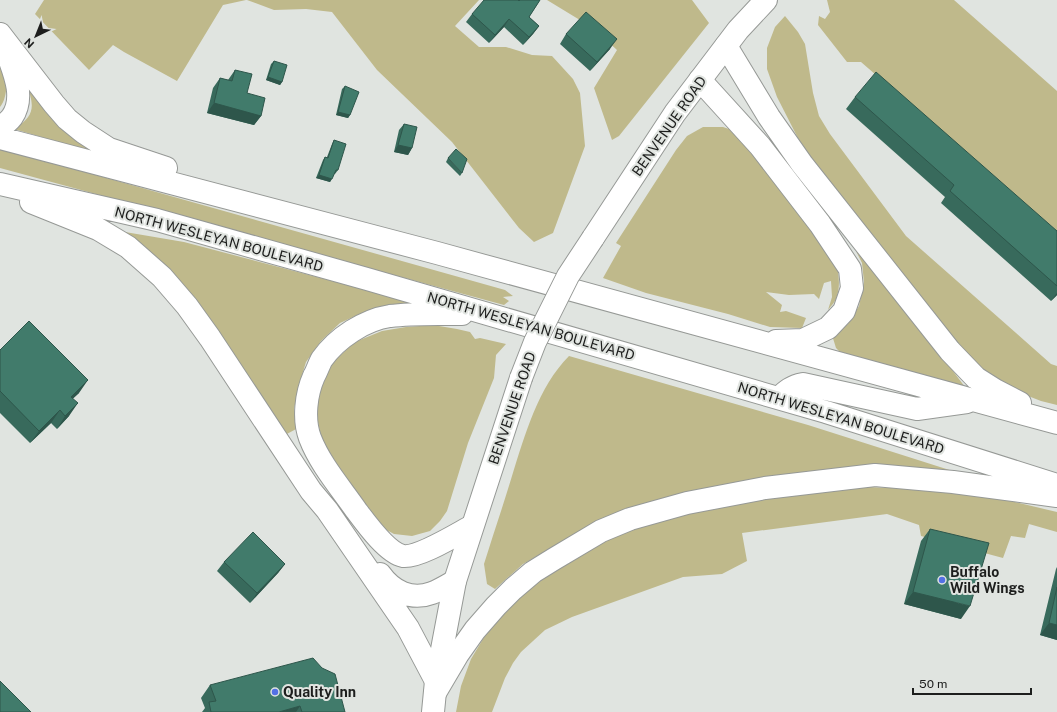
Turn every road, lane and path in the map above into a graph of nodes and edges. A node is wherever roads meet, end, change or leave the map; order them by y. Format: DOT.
graph roads {
  1 [pos="766,0"];
  2 [pos="0,34"];
  3 [pos="726,46"];
  4 [pos="700,80"];
  5 [pos="0,128"];
  6 [pos="0,138"];
  7 [pos="0,184"];
  8 [pos="0,190"];
  9 [pos="283,213"];
  10 [pos="483,313"];
  11 [pos="716,330"];
  12 [pos="778,398"];
  13 [pos="976,401"];
  14 [pos="1057,415"];
  15 [pos="1057,423"];
  16 [pos="1057,485"];
  17 [pos="1057,496"];
  18 [pos="327,510"];
  19 [pos="472,526"];
  20 [pos="455,581"];
  21 [pos="435,695"];
  1 -- 3 [label="main road, BENVENUE ROAD"];
  2 -- 5 [label="main road"];
  2 -- 9 [label="main road"];
  3 -- 4 [label="main road, BENVENUE ROAD"];
  3 -- 14 [label="main road"];
  4 -- 11 [label="main road"];
  4 -- 19 [label="main road, BENVENUE ROAD, bridge"];
  6 -- 9 [label="main road"];
  7 -- 10 [label="main road, NORTH WESLEYAN BOULEVARD"];
  8 -- 18 [label="main road"];
  9 -- 11 [label="main road"];
  10 -- 12 [label="main road, NORTH WESLEYAN BOULEVARD"];
  10 -- 19 [label="main road"];
  11 -- 13 [label="main road"];
  12 -- 13 [label="main road"];
  12 -- 16 [label="main road, NORTH WESLEYAN BOULEVARD"];
  13 -- 15 [label="main road"];
  17 -- 21 [label="main road"];
  18 -- 20 [label="main road"];
  18 -- 21 [label="main road"];
  19 -- 20 [label="main road, BENVENUE ROAD"];
  20 -- 21 [label="main road, BENVENUE ROAD"];
}
